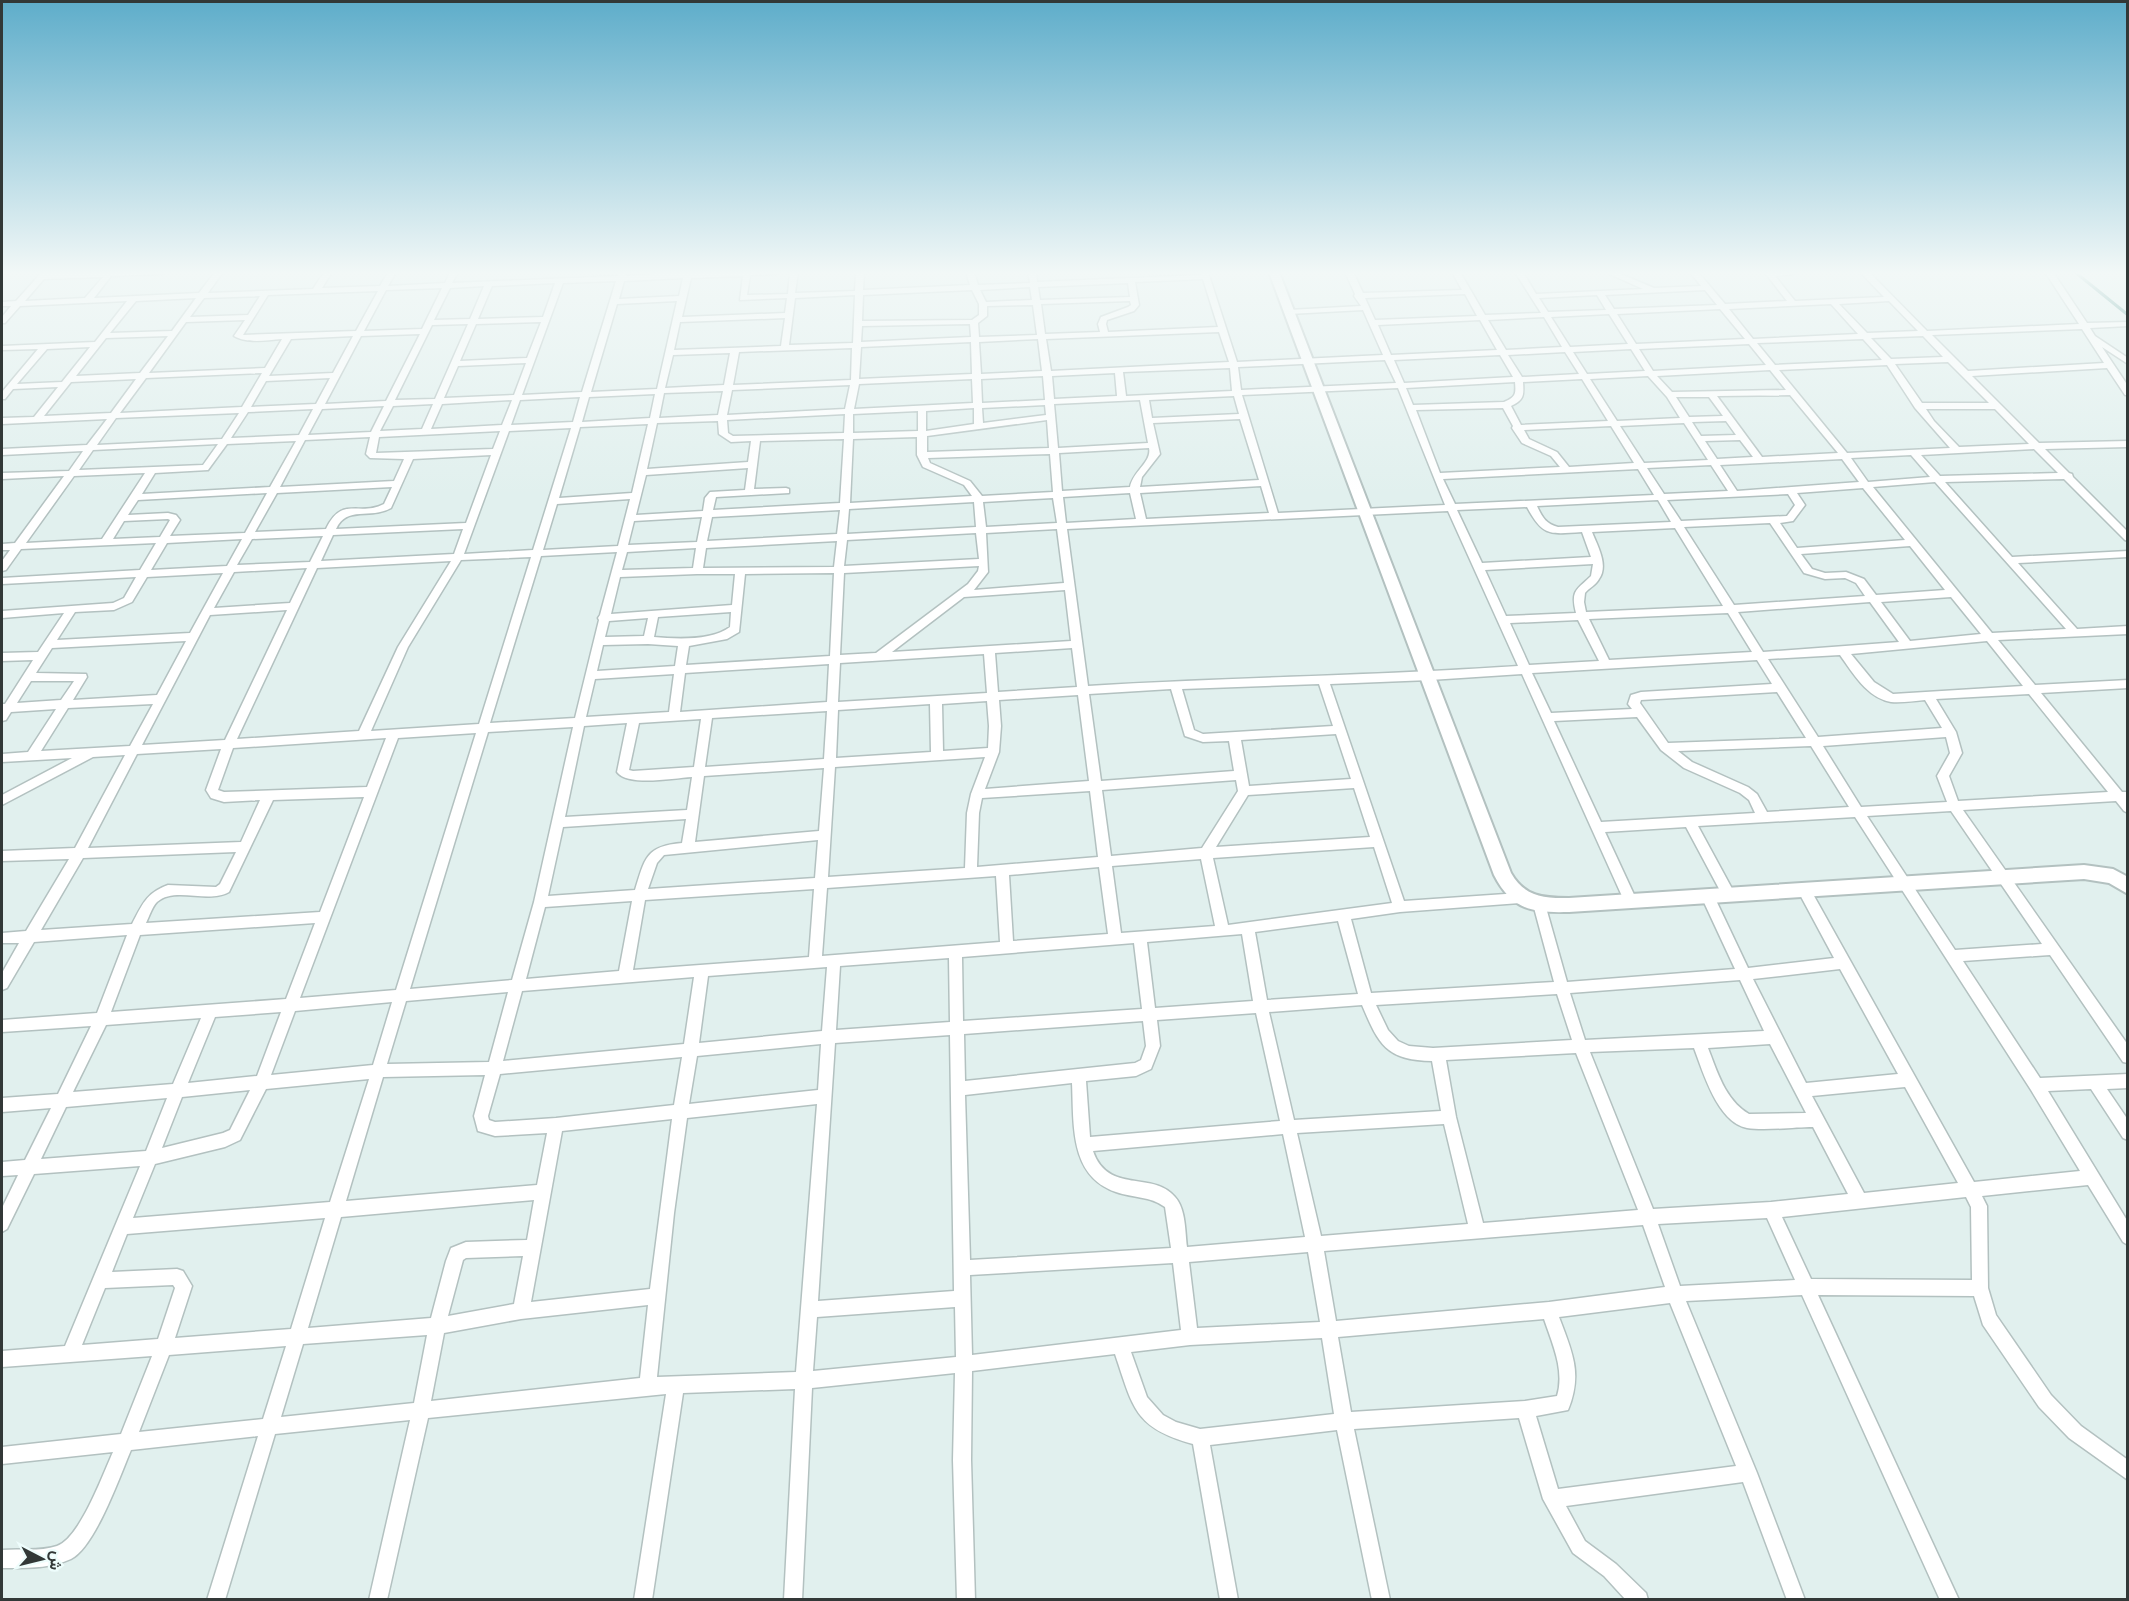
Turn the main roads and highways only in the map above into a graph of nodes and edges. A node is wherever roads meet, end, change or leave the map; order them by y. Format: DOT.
graph roads {
  1 [pos="1302,347"];
  2 [pos="2120,875"];
  3 [pos="2127,887"];
  1 -- 2 [label="main road"];
  2 -- 3 [label="main road"];
}
